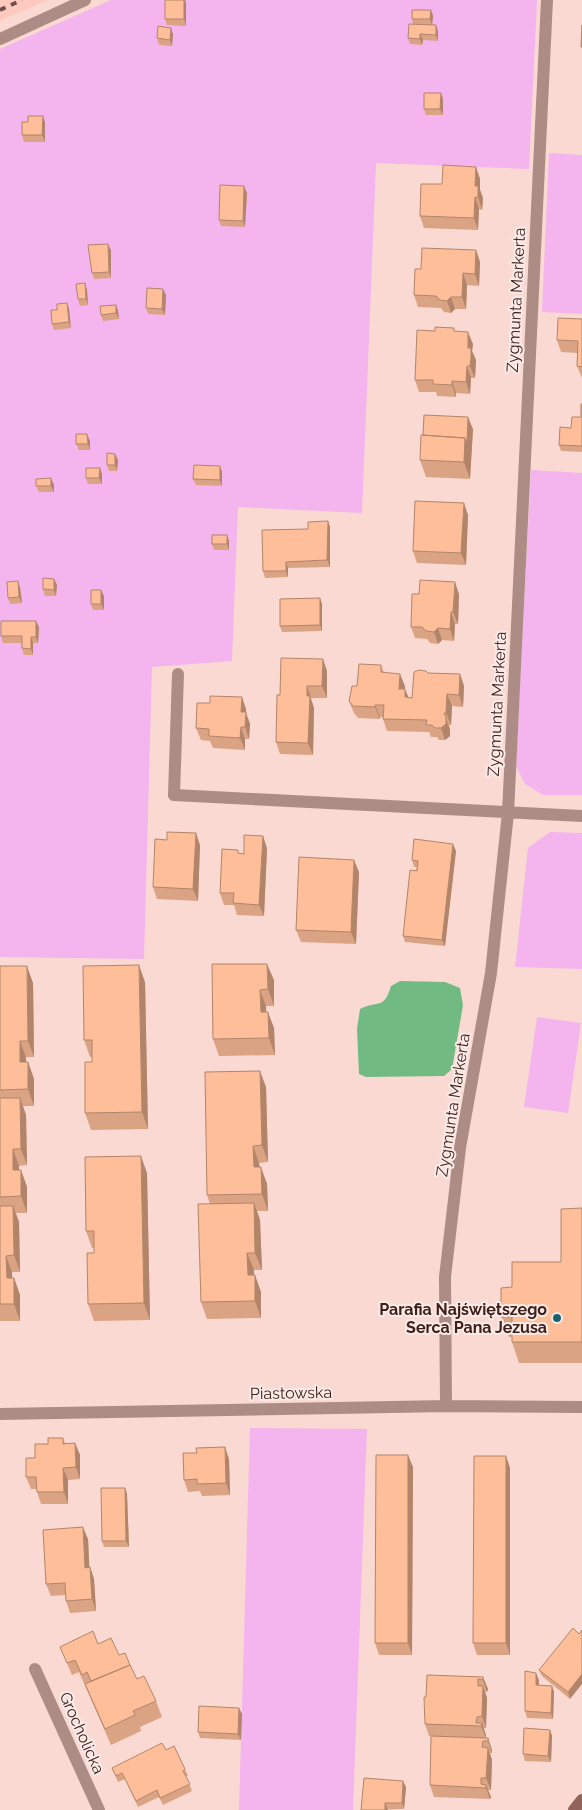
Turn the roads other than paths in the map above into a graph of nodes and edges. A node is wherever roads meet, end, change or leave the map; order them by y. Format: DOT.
graph roads {
  1 [pos="85,0"];
  2 [pos="546,0"];
  3 [pos="0,39"];
  4 [pos="178,674"];
  5 [pos="508,813"];
  6 [pos="582,816"];
  7 [pos="446,1406"];
  8 [pos="582,1407"];
  9 [pos="0,1414"];
  10 [pos="35,1669"];
  11 [pos="582,1800"];
  12 [pos="99,1810"];
  13 [pos="574,1810"];
  1 -- 3 [label="street"];
  2 -- 5 [label="street, Zygmunta Markerta"];
  4 -- 5 [label="street"];
  5 -- 6 [label="street"];
  5 -- 7 [label="street, Zygmunta Markerta"];
  7 -- 8 [label="street, Piastowska"];
  7 -- 9 [label="street, Piastowska"];
  10 -- 12 [label="street, Grocholicka"];
  11 -- 13 [label="street"];
}
